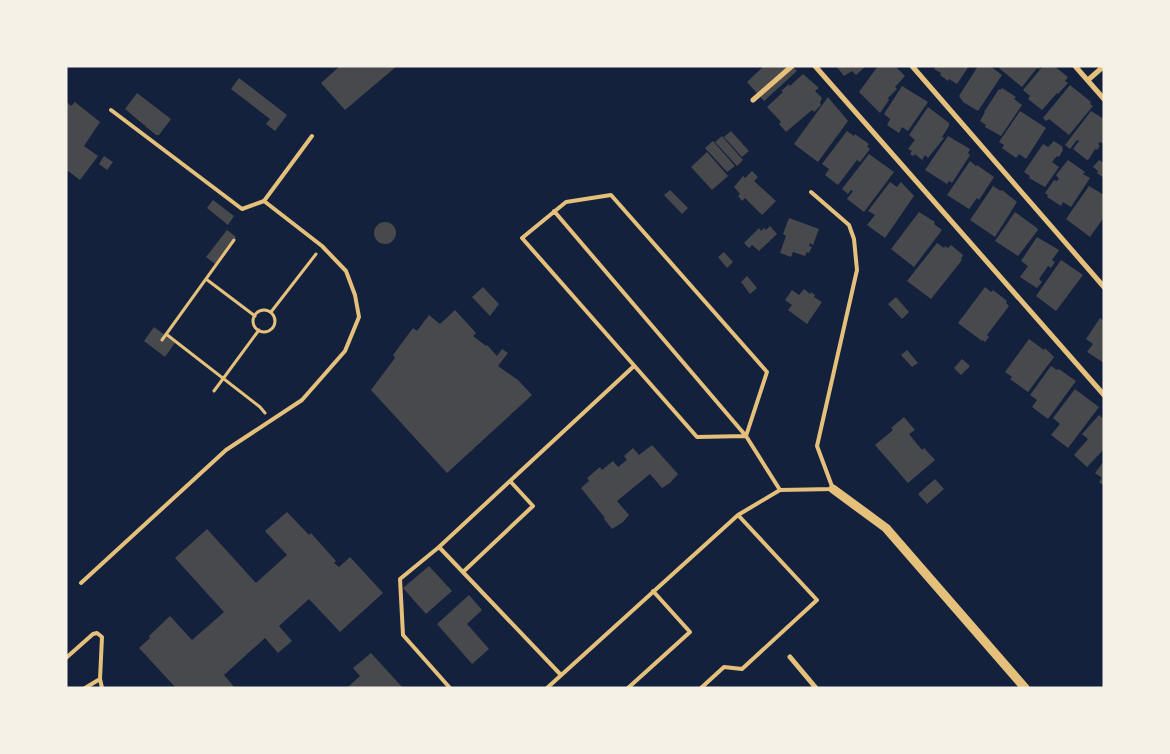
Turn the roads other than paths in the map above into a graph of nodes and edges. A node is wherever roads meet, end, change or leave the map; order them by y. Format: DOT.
graph roads {
  1 [pos="792,66"];
  2 [pos="815,66"];
  3 [pos="912,66"];
  4 [pos="1075,66"];
  5 [pos="1104,66"];
  6 [pos="1088,80"];
  7 [pos="1104,99"];
  8 [pos="753,100"];
  9 [pos="111,110"];
  10 [pos="312,136"];
  11 [pos="811,192"];
  12 [pos="264,201"];
  13 [pos="554,211"];
  14 [pos="1104,288"];
  15 [pos="634,366"];
  16 [pos="1104,395"];
  17 [pos="746,436"];
  18 [pos="510,481"];
  19 [pos="833,489"];
  20 [pos="780,490"];
  21 [pos="738,515"];
  22 [pos="439,547"];
  23 [pos="462,572"];
  24 [pos="81,583"];
  25 [pos="653,591"];
  26 [pos="790,657"];
  27 [pos="66,658"];
  28 [pos="561,675"];
  29 [pos="100,679"];
  30 [pos="85,688"];
  31 [pos="102,688"];
  32 [pos="450,688"];
  33 [pos="547,688"];
  34 [pos="628,688"];
  35 [pos="701,688"];
  36 [pos="816,688"];
  37 [pos="1024,688"];
  1 -- 8 [label="street"];
  2 -- 16 [label="street"];
  3 -- 14 [label="street"];
  4 -- 6 [label="street"];
  5 -- 6 [label="street"];
  6 -- 7 [label="street"];
  9 -- 12 [label="lane"];
  10 -- 12 [label="lane"];
  11 -- 19 [label="lane"];
  12 -- 24 [label="lane"];
  13 -- 15 [label="lane"];
  13 -- 17 [label="lane"];
  13 -- 17 [label="lane"];
  15 -- 17 [label="lane"];
  15 -- 18 [label="lane"];
  17 -- 20 [label="lane"];
  18 -- 22 [label="lane"];
  18 -- 23 [label="lane"];
  19 -- 20 [label="lane"];
  19 -- 37 [label="street"];
  20 -- 21 [label="lane"];
  21 -- 25 [label="lane"];
  21 -- 35 [label="lane"];
  22 -- 23 [label="lane"];
  22 -- 32 [label="lane"];
  23 -- 28 [label="lane"];
  25 -- 28 [label="lane"];
  25 -- 34 [label="lane"];
  26 -- 36 [label="street"];
  27 -- 29 [label="lane"];
  28 -- 33 [label="lane"];
  29 -- 30 [label="lane"];
  29 -- 31 [label="lane"];
}
